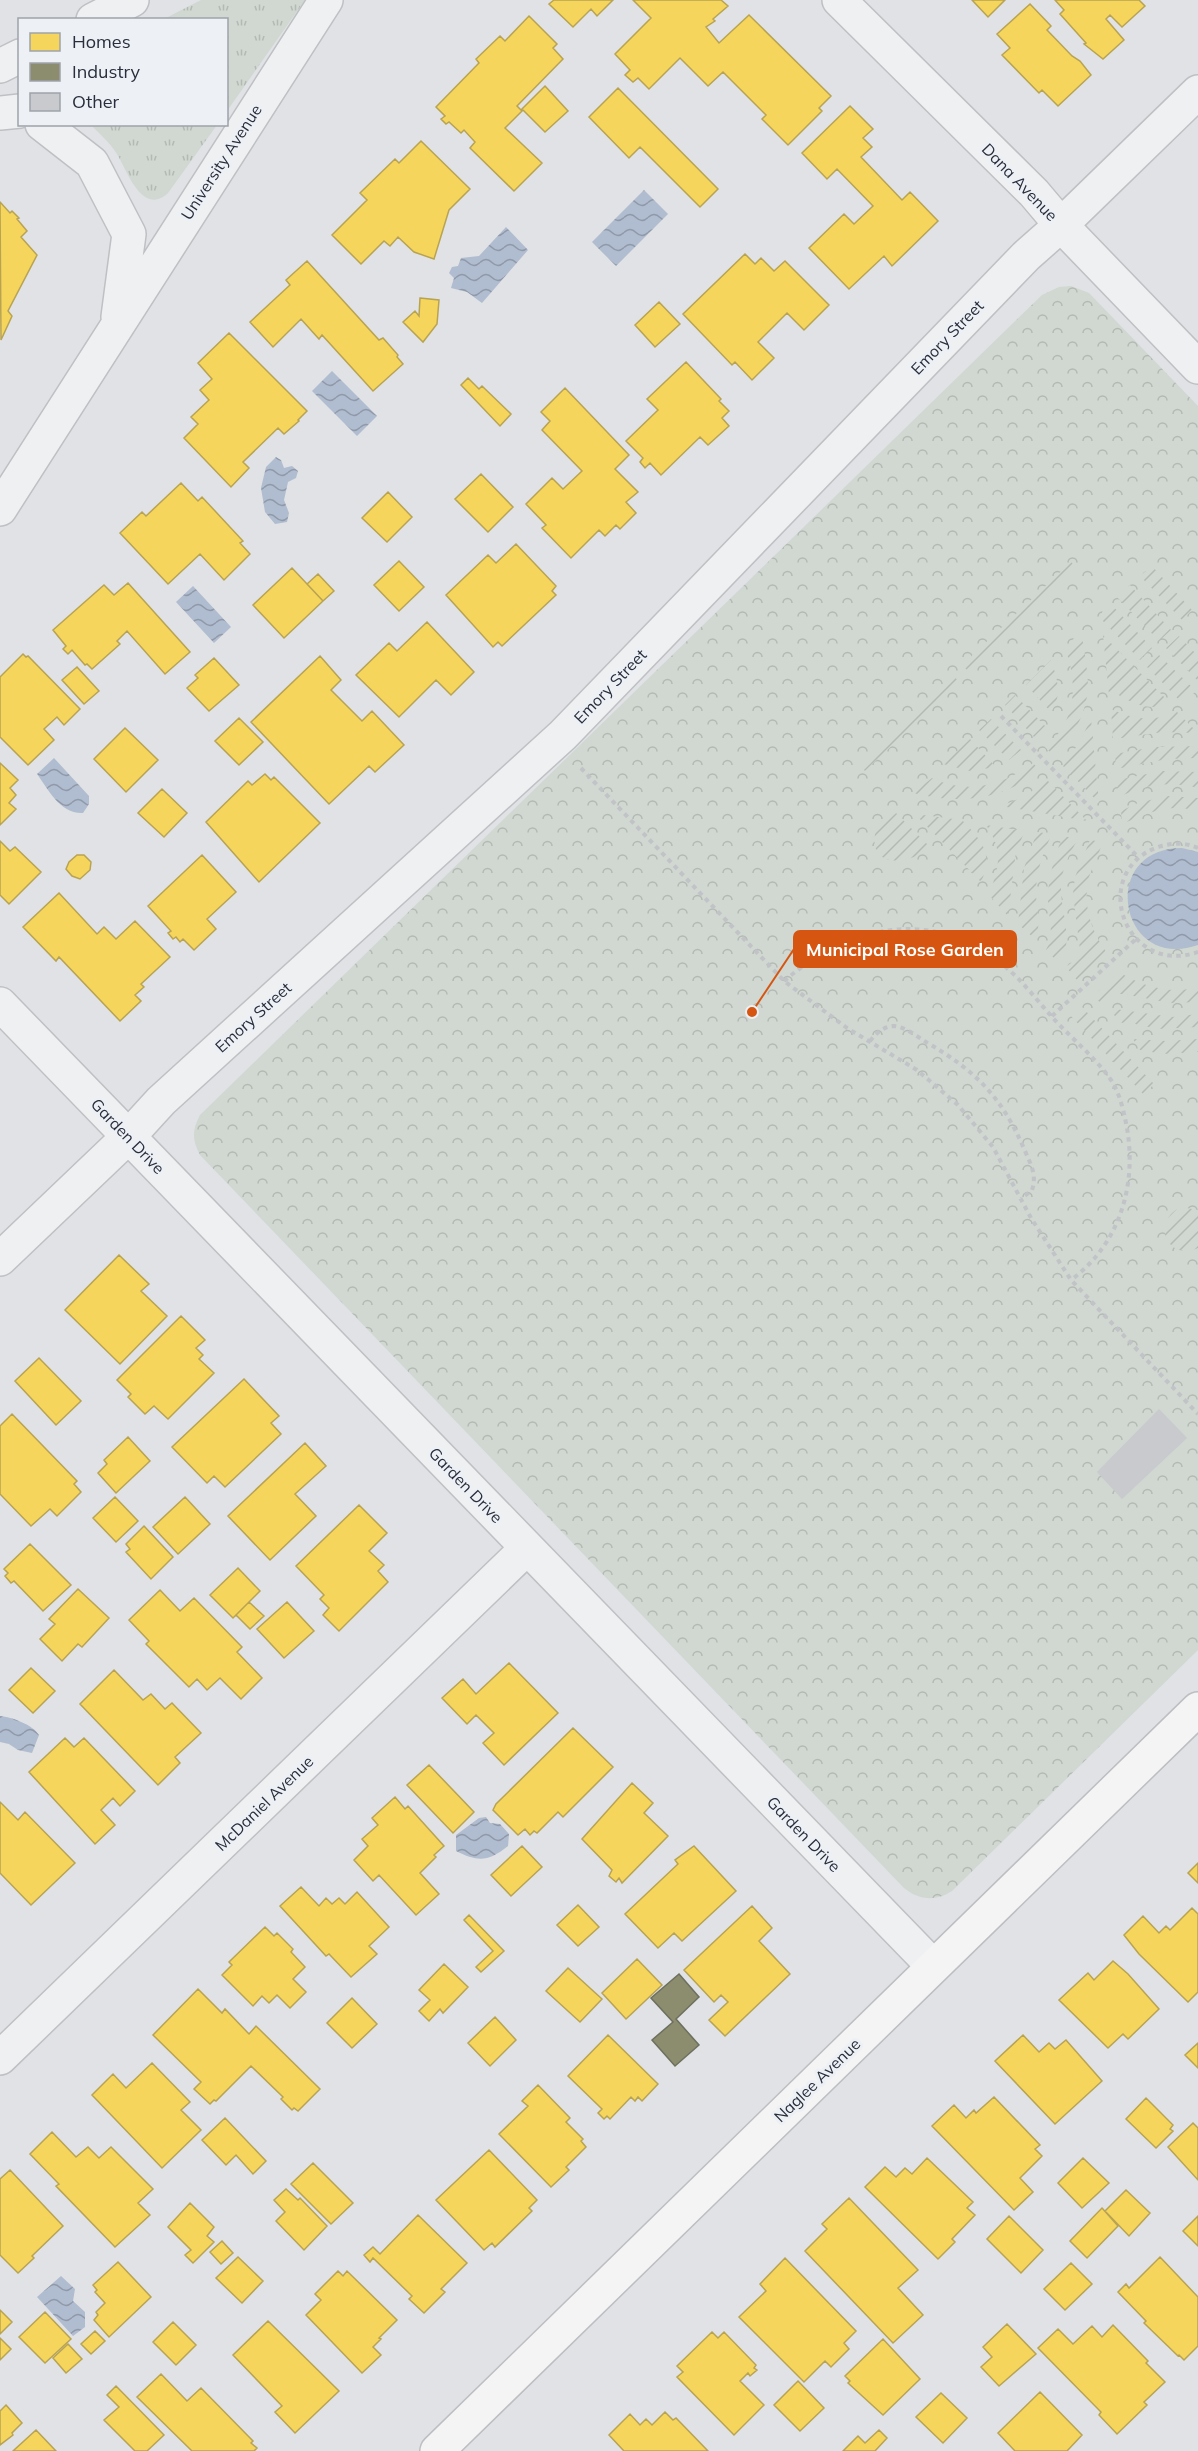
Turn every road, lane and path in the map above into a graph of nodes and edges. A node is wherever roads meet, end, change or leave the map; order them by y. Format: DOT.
graph roads {
  1 [pos="132,0"];
  2 [pos="326,0"];
  3 [pos="839,0"];
  4 [pos="97,18"];
  5 [pos="18,57"];
  6 [pos="0,66"];
  7 [pos="1198,92"];
  8 [pos="18,111"];
  9 [pos="0,113"];
  10 [pos="45,126"];
  11 [pos="1061,225"];
  12 [pos="117,325"];
  13 [pos="1198,367"];
  14 [pos="0,509"];
  15 [pos="1001,716"];
  16 [pos="578,764"];
  17 [pos="1198,848"];
  18 [pos="1139,858"];
  19 [pos="1136,939"];
  20 [pos="1198,952"];
  21 [pos="784,981"];
  22 [pos="0,1004"];
  23 [pos="1052,1016"];
  24 [pos="870,1041"];
  25 [pos="129,1136"];
  26 [pos="1021,1199"];
  27 [pos="0,1259"];
  28 [pos="1071,1280"];
  29 [pos="1198,1414"];
  30 [pos="527,1548"];
  31 [pos="1198,1708"];
  32 [pos="933,1966"];
  33 [pos="0,2058"];
  34 [pos="437,2451"];
  1 -- 4 [label="street"];
  2 -- 12 [label="street, University Avenue"];
  3 -- 11 [label="street, Dana Avenue"];
  5 -- 6 [label="street"];
  7 -- 11 [label="street, Emory Street"];
  8 -- 9 [label="street"];
  10 -- 12 [label="street, University Avenue"];
  11 -- 13 [label="street, Dana Avenue"];
  11 -- 25 [label="street, Emory Street"];
  12 -- 14 [label="street, University Avenue"];
  15 -- 18 [label="path"];
  16 -- 21 [label="path"];
  17 -- 18 [label="path"];
  18 -- 19 [label="path"];
  19 -- 20 [label="path"];
  19 -- 23 [label="path"];
  21 -- 23 [label="path"];
  21 -- 24 [label="path"];
  22 -- 25 [label="street, Garden Drive"];
  23 -- 28 [label="path"];
  24 -- 26 [label="path"];
  24 -- 26 [label="path"];
  25 -- 27 [label="street, Emory Street"];
  25 -- 30 [label="street, Garden Drive"];
  26 -- 28 [label="path"];
  28 -- 29 [label="path"];
  30 -- 32 [label="street, Garden Drive"];
  30 -- 33 [label="street, McDaniel Avenue"];
  31 -- 32 [label="main road, Naglee Avenue"];
  32 -- 34 [label="main road, Naglee Avenue"];
}
